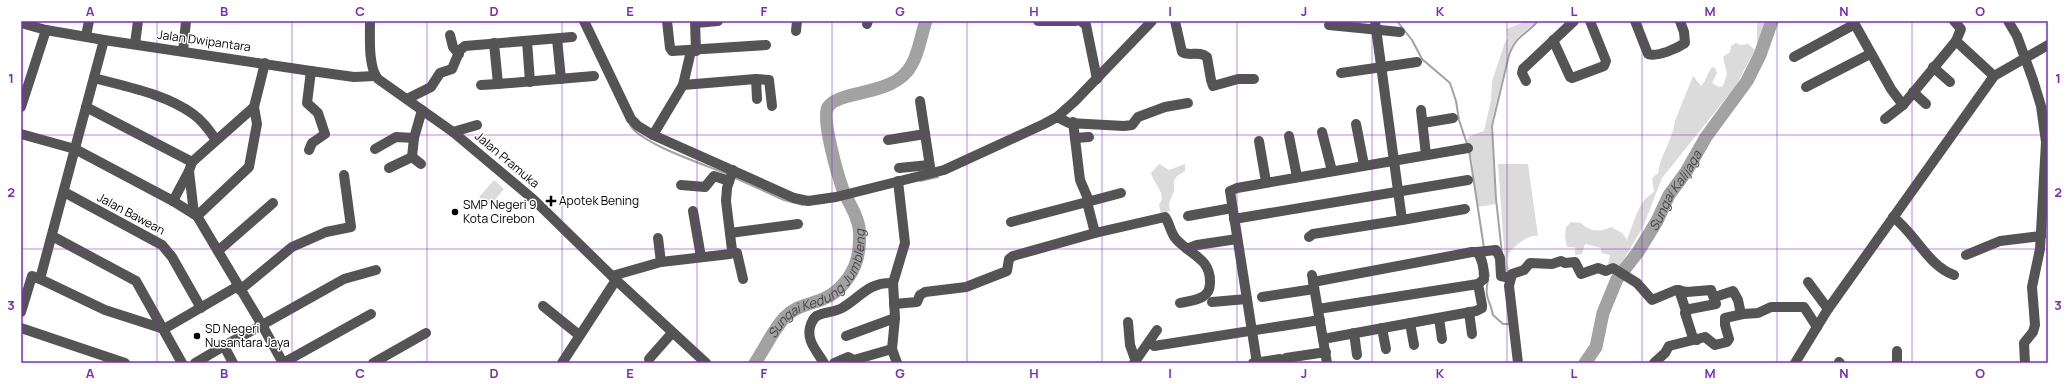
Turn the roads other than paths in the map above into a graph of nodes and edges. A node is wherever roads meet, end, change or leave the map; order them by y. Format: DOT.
graph roads {
  1 [pos="89,21"];
  2 [pos="138,21"];
  3 [pos="186,21"];
  4 [pos="370,21"];
  5 [pos="584,21"];
  6 [pos="667,21"];
  7 [pos="718,21"];
  8 [pos="1038,21"];
  9 [pos="1066,21"];
  10 [pos="1076,21"];
  11 [pos="1081,21"];
  12 [pos="1152,21"];
  13 [pos="1175,21"];
  14 [pos="1574,21"];
  15 [pos="1590,21"];
  16 [pos="1635,21"];
  17 [pos="1680,21"];
  18 [pos="1954,21"];
  19 [pos="2008,21"];
  20 [pos="696,22"];
  21 [pos="1854,22"];
  22 [pos="21,23"];
  23 [pos="1329,25"];
  24 [pos="1376,26"];
  25 [pos="46,30"];
  26 [pos="1400,32"];
  27 [pos="450,34"];
  28 [pos="86,36"];
  29 [pos="572,37"];
  30 [pos="557,39"];
  31 [pos="104,40"];
  32 [pos="1553,40"];
  33 [pos="527,41"];
  34 [pos="1956,41"];
  35 [pos="494,43"];
  36 [pos="135,44"];
  37 [pos="766,44"];
  38 [pos="2048,45"];
  39 [pos="183,51"];
  40 [pos="693,51"];
  41 [pos="459,54"];
  42 [pos="1870,54"];
  43 [pos="1794,57"];
  44 [pos="2025,57"];
  45 [pos="1417,62"];
  46 [pos="265,63"];
  47 [pos="1933,67"];
  48 [pos="1383,68"];
  49 [pos="311,71"];
  50 [pos="1341,73"];
  51 [pos="375,76"];
  52 [pos="594,76"];
  53 [pos="1994,76"];
  54 [pos="94,78"];
  55 [pos="1254,78"];
  56 [pos="561,79"];
  57 [pos="756,79"];
  58 [pos="1097,79"];
  59 [pos="1526,81"];
  60 [pos="530,82"];
  61 [pos="1950,82"];
  62 [pos="498,84"];
  63 [pos="481,85"];
  64 [pos="683,85"];
  65 [pos="1806,87"];
  66 [pos="1913,92"];
  67 [pos="757,99"];
  68 [pos="406,100"];
  69 [pos="920,101"];
  70 [pos="1188,103"];
  71 [pos="1926,104"];
  72 [pos="1903,105"];
  73 [pos="772,106"];
  74 [pos="21,107"];
  75 [pos="86,107"];
  76 [pos="254,108"];
  77 [pos="422,110"];
  78 [pos="1421,110"];
  79 [pos="1057,117"];
  80 [pos="1453,118"];
  81 [pos="1885,119"];
  82 [pos="1072,122"];
  83 [pos="1423,123"];
  84 [pos="1356,124"];
  85 [pos="477,125"];
  86 [pos="453,132"];
  87 [pos="1322,132"];
  88 [pos="21,134"];
  89 [pos="925,134"];
  90 [pos="653,135"];
  91 [pos="1290,136"];
  92 [pos="1089,137"];
  93 [pos="414,138"];
  94 [pos="1075,138"];
  95 [pos="216,140"];
  96 [pos="888,140"];
  97 [pos="1258,141"];
  98 [pos="1468,148"];
  99 [pos="75,149"];
  100 [pos="375,149"];
  101 [pos="309,150"];
  102 [pos="1426,155"];
  103 [pos="412,157"];
  104 [pos="1394,160"];
  105 [pos="2047,162"];
  106 [pos="421,164"];
  107 [pos="1364,165"];
  108 [pos="191,167"];
  109 [pos="388,168"];
  110 [pos="899,168"];
  111 [pos="930,169"];
  112 [pos="1332,171"];
  113 [pos="344,175"];
  114 [pos="731,176"];
  115 [pos="1297,177"];
  116 [pos="1468,180"];
  117 [pos="1266,182"];
  118 [pos="898,184"];
  119 [pos="681,185"];
  120 [pos="64,192"];
  121 [pos="1398,192"];
  122 [pos="1121,193"];
  123 [pos="173,201"];
  124 [pos="1088,202"];
  125 [pos="273,203"];
  126 [pos="1232,208"];
  127 [pos="1465,209"];
  128 [pos="693,211"];
  129 [pos="196,215"];
  130 [pos="1188,216"];
  131 [pos="1893,217"];
  132 [pos="1234,219"];
  133 [pos="1402,220"];
  134 [pos="1011,222"];
  135 [pos="798,224"];
  136 [pos="730,233"];
  137 [pos="1095,233"];
  138 [pos="2043,235"];
  139 [pos="52,236"];
  140 [pos="1309,237"];
  141 [pos="658,238"];
  142 [pos="1237,239"];
  143 [pos="1187,249"];
  144 [pos="218,251"];
  145 [pos="732,252"];
  146 [pos="1477,252"];
  147 [pos="1966,255"];
  148 [pos="700,257"];
  149 [pos="661,262"];
  150 [pos="376,270"];
  151 [pos="1954,275"];
  152 [pos="614,278"];
  153 [pos="1507,278"];
  154 [pos="40,279"];
  155 [pos="743,279"];
  156 [pos="1313,282"];
  157 [pos="1808,282"];
  158 [pos="893,283"];
  159 [pos="1478,284"];
  160 [pos="239,288"];
  161 [pos="1679,290"];
  162 [pos="1262,296"];
  163 [pos="1715,297"];
  164 [pos="1247,299"];
  165 [pos="1212,302"];
  166 [pos="1180,303"];
  167 [pos="894,304"];
  168 [pos="543,306"];
  169 [pos="201,308"];
  170 [pos="1318,309"];
  171 [pos="1828,309"];
  172 [pos="1686,311"];
  173 [pos="21,312"];
  174 [pos="1469,312"];
  175 [pos="372,314"];
  176 [pos="1741,314"];
  177 [pos="895,318"];
  178 [pos="1439,318"];
  179 [pos="1320,320"];
  180 [pos="1128,322"];
  181 [pos="1410,323"];
  182 [pos="262,325"];
  183 [pos="1817,327"];
  184 [pos="21,328"];
  185 [pos="1382,328"];
  186 [pos="164,330"];
  187 [pos="1157,330"];
  188 [pos="1252,330"];
  189 [pos="426,333"];
  190 [pos="672,333"];
  191 [pos="1354,333"];
  192 [pos="1472,334"];
  193 [pos="579,335"];
  194 [pos="846,336"];
  195 [pos="1323,339"];
  196 [pos="1442,339"];
  197 [pos="1697,340"];
  198 [pos="1414,345"];
  199 [pos="224,346"];
  200 [pos="1154,346"];
  201 [pos="892,349"];
  202 [pos="1386,349"];
  203 [pos="1897,351"];
  204 [pos="1326,352"];
  205 [pos="1357,355"];
  206 [pos="649,359"];
  207 [pos="1135,361"];
  208 [pos="1797,362"];
  209 [pos="125,363"];
  210 [pos="182,363"];
  211 [pos="195,363"];
  212 [pos="233,363"];
  213 [pos="283,363"];
  214 [pos="373,363"];
  215 [pos="562,363"];
  216 [pos="706,363"];
  217 [pos="824,363"];
  218 [pos="834,363"];
  219 [pos="897,363"];
  220 [pos="903,363"];
  221 [pos="1256,363"];
  222 [pos="1328,363"];
  223 [pos="1518,363"];
  224 [pos="1654,363"];
  225 [pos="1897,363"];
  226 [pos="2026,363"];
  1 -- 28 [label="street"];
  2 -- 36 [label="street"];
  3 -- 39 [label="street"];
  4 -- 51 [label="street"];
  5 -- 90 [label="street"];
  6 -- 40 [label="street"];
  7 -- 20 [label="street"];
  8 -- 9 [label="street"];
  9 -- 10 [label="street"];
  11 -- 58 [label="street"];
  12 -- 58 [label="street"];
  13 -- 55 [label="street"];
  14 -- 32 [label="street"];
  15 -- 32 [label="street"];
  16 -- 17 [label="street"];
  18 -- 34 [label="street"];
  19 -- 44 [label="street"];
  20 -- 40 [label="street"];
  21 -- 42 [label="street"];
  21 -- 43 [label="street"];
  22 -- 25 [label="street, Jalan Dwipantara"];
  23 -- 24 [label="street"];
  24 -- 26 [label="street"];
  24 -- 48 [label="street"];
  25 -- 28 [label="street, Jalan Dwipantara"];
  25 -- 74 [label="street"];
  27 -- 41 [label="street"];
  28 -- 31 [label="street, Jalan Dwipantara"];
  29 -- 30 [label="street"];
  30 -- 33 [label="street"];
  30 -- 56 [label="street"];
  31 -- 36 [label="street, Jalan Dwipantara"];
  31 -- 54 [label="street"];
  32 -- 59 [label="street"];
  33 -- 35 [label="street"];
  33 -- 60 [label="street"];
  34 -- 47 [label="street"];
  34 -- 53 [label="street"];
  35 -- 41 [label="street"];
  35 -- 62 [label="street"];
  36 -- 39 [label="street, Jalan Dwipantara"];
  37 -- 40 [label="street"];
  38 -- 44 [label="street"];
  39 -- 46 [label="street, Jalan Dwipantara"];
  40 -- 64 [label="street"];
  41 -- 68 [label="street"];
  42 -- 65 [label="street"];
  42 -- 72 [label="street"];
  44 -- 53 [label="street"];
  44 -- 105 [label="street"];
  45 -- 48 [label="street"];
  46 -- 49 [label="street, Jalan Dwipantara"];
  46 -- 76 [label="street"];
  47 -- 61 [label="street"];
  47 -- 66 [label="street"];
  48 -- 50 [label="street"];
  48 -- 104 [label="street"];
  49 -- 51 [label="street, Jalan Dwipantara"];
  49 -- 101 [label="street"];
  51 -- 68 [label="street, Jalan Pramuka"];
  52 -- 56 [label="street"];
  53 -- 131 [label="street"];
  54 -- 75 [label="street"];
  54 -- 95 [label="street"];
  56 -- 60 [label="street"];
  57 -- 64 [label="street"];
  57 -- 67 [label="street"];
  57 -- 73 [label="street"];
  58 -- 79 [label="street"];
  60 -- 62 [label="street"];
  62 -- 63 [label="street"];
  64 -- 90 [label="street"];
  66 -- 71 [label="street"];
  66 -- 72 [label="street"];
  68 -- 77 [label="street, Jalan Pramuka"];
  69 -- 89 [label="street"];
  70 -- 82 [label="street"];
  72 -- 81 [label="street"];
  75 -- 99 [label="street"];
  75 -- 108 [label="street"];
  76 -- 95 [label="street"];
  76 -- 129 [label="street"];
  77 -- 86 [label="street, Jalan Pramuka"];
  77 -- 93 [label="street"];
  78 -- 83 [label="street"];
  79 -- 82 [label="street"];
  79 -- 111 [label="street"];
  80 -- 83 [label="street"];
  82 -- 94 [label="street"];
  83 -- 102 [label="street"];
  84 -- 107 [label="street"];
  85 -- 86 [label="street"];
  86 -- 152 [label="street, Jalan Pramuka"];
  87 -- 112 [label="street"];
  88 -- 99 [label="street"];
  89 -- 96 [label="street"];
  89 -- 111 [label="street"];
  90 -- 114 [label="street"];
  91 -- 115 [label="street"];
  92 -- 94 [label="street"];
  93 -- 100 [label="street"];
  93 -- 103 [label="street"];
  94 -- 124 [label="street"];
  95 -- 108 [label="street"];
  97 -- 117 [label="street"];
  98 -- 102 [label="street"];
  99 -- 120 [label="street"];
  99 -- 123 [label="street"];
  102 -- 104 [label="street"];
  103 -- 106 [label="street"];
  103 -- 109 [label="street"];
  104 -- 107 [label="street"];
  104 -- 121 [label="street"];
  105 -- 138 [label="street"];
  107 -- 112 [label="street"];
  108 -- 123 [label="street"];
  108 -- 129 [label="street"];
  110 -- 111 [label="street"];
  111 -- 118 [label="street"];
  112 -- 115 [label="street"];
  113 -- 160 [label="street"];
  114 -- 118 [label="street"];
  114 -- 119 [label="street"];
  114 -- 136 [label="street"];
  115 -- 117 [label="street"];
  116 -- 121 [label="street"];
  117 -- 126 [label="street"];
  118 -- 158 [label="street"];
  120 -- 139 [label="street"];
  120 -- 169 [label="street, Jalan Bawean"];
  121 -- 132 [label="street"];
  121 -- 133 [label="street"];
  122 -- 124 [label="street"];
  123 -- 129 [label="street"];
  124 -- 134 [label="street"];
  124 -- 137 [label="street"];
  125 -- 144 [label="street"];
  126 -- 130 [label="street"];
  126 -- 132 [label="street"];
  127 -- 133 [label="street"];
  128 -- 148 [label="street"];
  129 -- 144 [label="street"];
  131 -- 151 [label="street"];
  131 -- 171 [label="street"];
  132 -- 142 [label="street"];
  133 -- 140 [label="street"];
  135 -- 136 [label="street"];
  136 -- 145 [label="street"];
  137 -- 143 [label="street"];
  137 -- 167 [label="street"];
  138 -- 147 [label="street"];
  138 -- 226 [label="street"];
  139 -- 154 [label="street"];
  139 -- 186 [label="street"];
  141 -- 149 [label="street"];
  142 -- 143 [label="street"];
  142 -- 164 [label="street"];
  143 -- 166 [label="street"];
  144 -- 160 [label="street"];
  145 -- 148 [label="street"];
  145 -- 155 [label="street"];
  146 -- 153 [label="street"];
  146 -- 156 [label="street"];
  146 -- 159 [label="street"];
  148 -- 149 [label="street"];
  149 -- 152 [label="street"];
  150 -- 182 [label="street"];
  152 -- 190 [label="street, Jalan Pramuka"];
  152 -- 193 [label="street"];
  153 -- 161 [label="street"];
  153 -- 223 [label="street"];
  154 -- 173 [label="street"];
  154 -- 186 [label="street"];
  156 -- 162 [label="street"];
  156 -- 170 [label="street"];
  157 -- 171 [label="street"];
  158 -- 167 [label="street"];
  158 -- 217 [label="street"];
  159 -- 170 [label="street"];
  159 -- 174 [label="street"];
  160 -- 169 [label="street"];
  160 -- 182 [label="street"];
  161 -- 163 [label="street"];
  161 -- 172 [label="street"];
  163 -- 172 [label="street"];
  163 -- 176 [label="street"];
  164 -- 165 [label="street"];
  164 -- 188 [label="street"];
  167 -- 177 [label="street"];
  168 -- 193 [label="street"];
  169 -- 186 [label="street"];
  170 -- 179 [label="street"];
  171 -- 183 [label="street"];
  172 -- 197 [label="street"];
  174 -- 178 [label="street"];
  174 -- 192 [label="street"];
  175 -- 213 [label="street"];
  176 -- 183 [label="street"];
  176 -- 197 [label="street"];
  177 -- 194 [label="street"];
  177 -- 201 [label="street"];
  178 -- 181 [label="street"];
  178 -- 196 [label="street"];
  179 -- 188 [label="street"];
  179 -- 195 [label="street"];
  180 -- 207 [label="street"];
  181 -- 185 [label="street"];
  181 -- 198 [label="street"];
  182 -- 199 [label="street"];
  182 -- 213 [label="street"];
  183 -- 208 [label="street"];
  184 -- 209 [label="street"];
  185 -- 191 [label="street"];
  185 -- 202 [label="street"];
  186 -- 210 [label="street"];
  187 -- 207 [label="street"];
  188 -- 200 [label="street"];
  188 -- 221 [label="street"];
  189 -- 214 [label="street"];
  190 -- 206 [label="street"];
  190 -- 216 [label="street, Jalan Pramuka"];
  191 -- 195 [label="street"];
  191 -- 205 [label="street"];
  193 -- 215 [label="street"];
  195 -- 204 [label="street"];
  197 -- 224 [label="street"];
  199 -- 211 [label="street"];
  199 -- 212 [label="street"];
  201 -- 218 [label="street"];
  201 -- 219 [label="street"];
  203 -- 225 [label="street"];
  204 -- 221 [label="street"];
  204 -- 222 [label="street"];
  219 -- 220 [label="street"];
}
